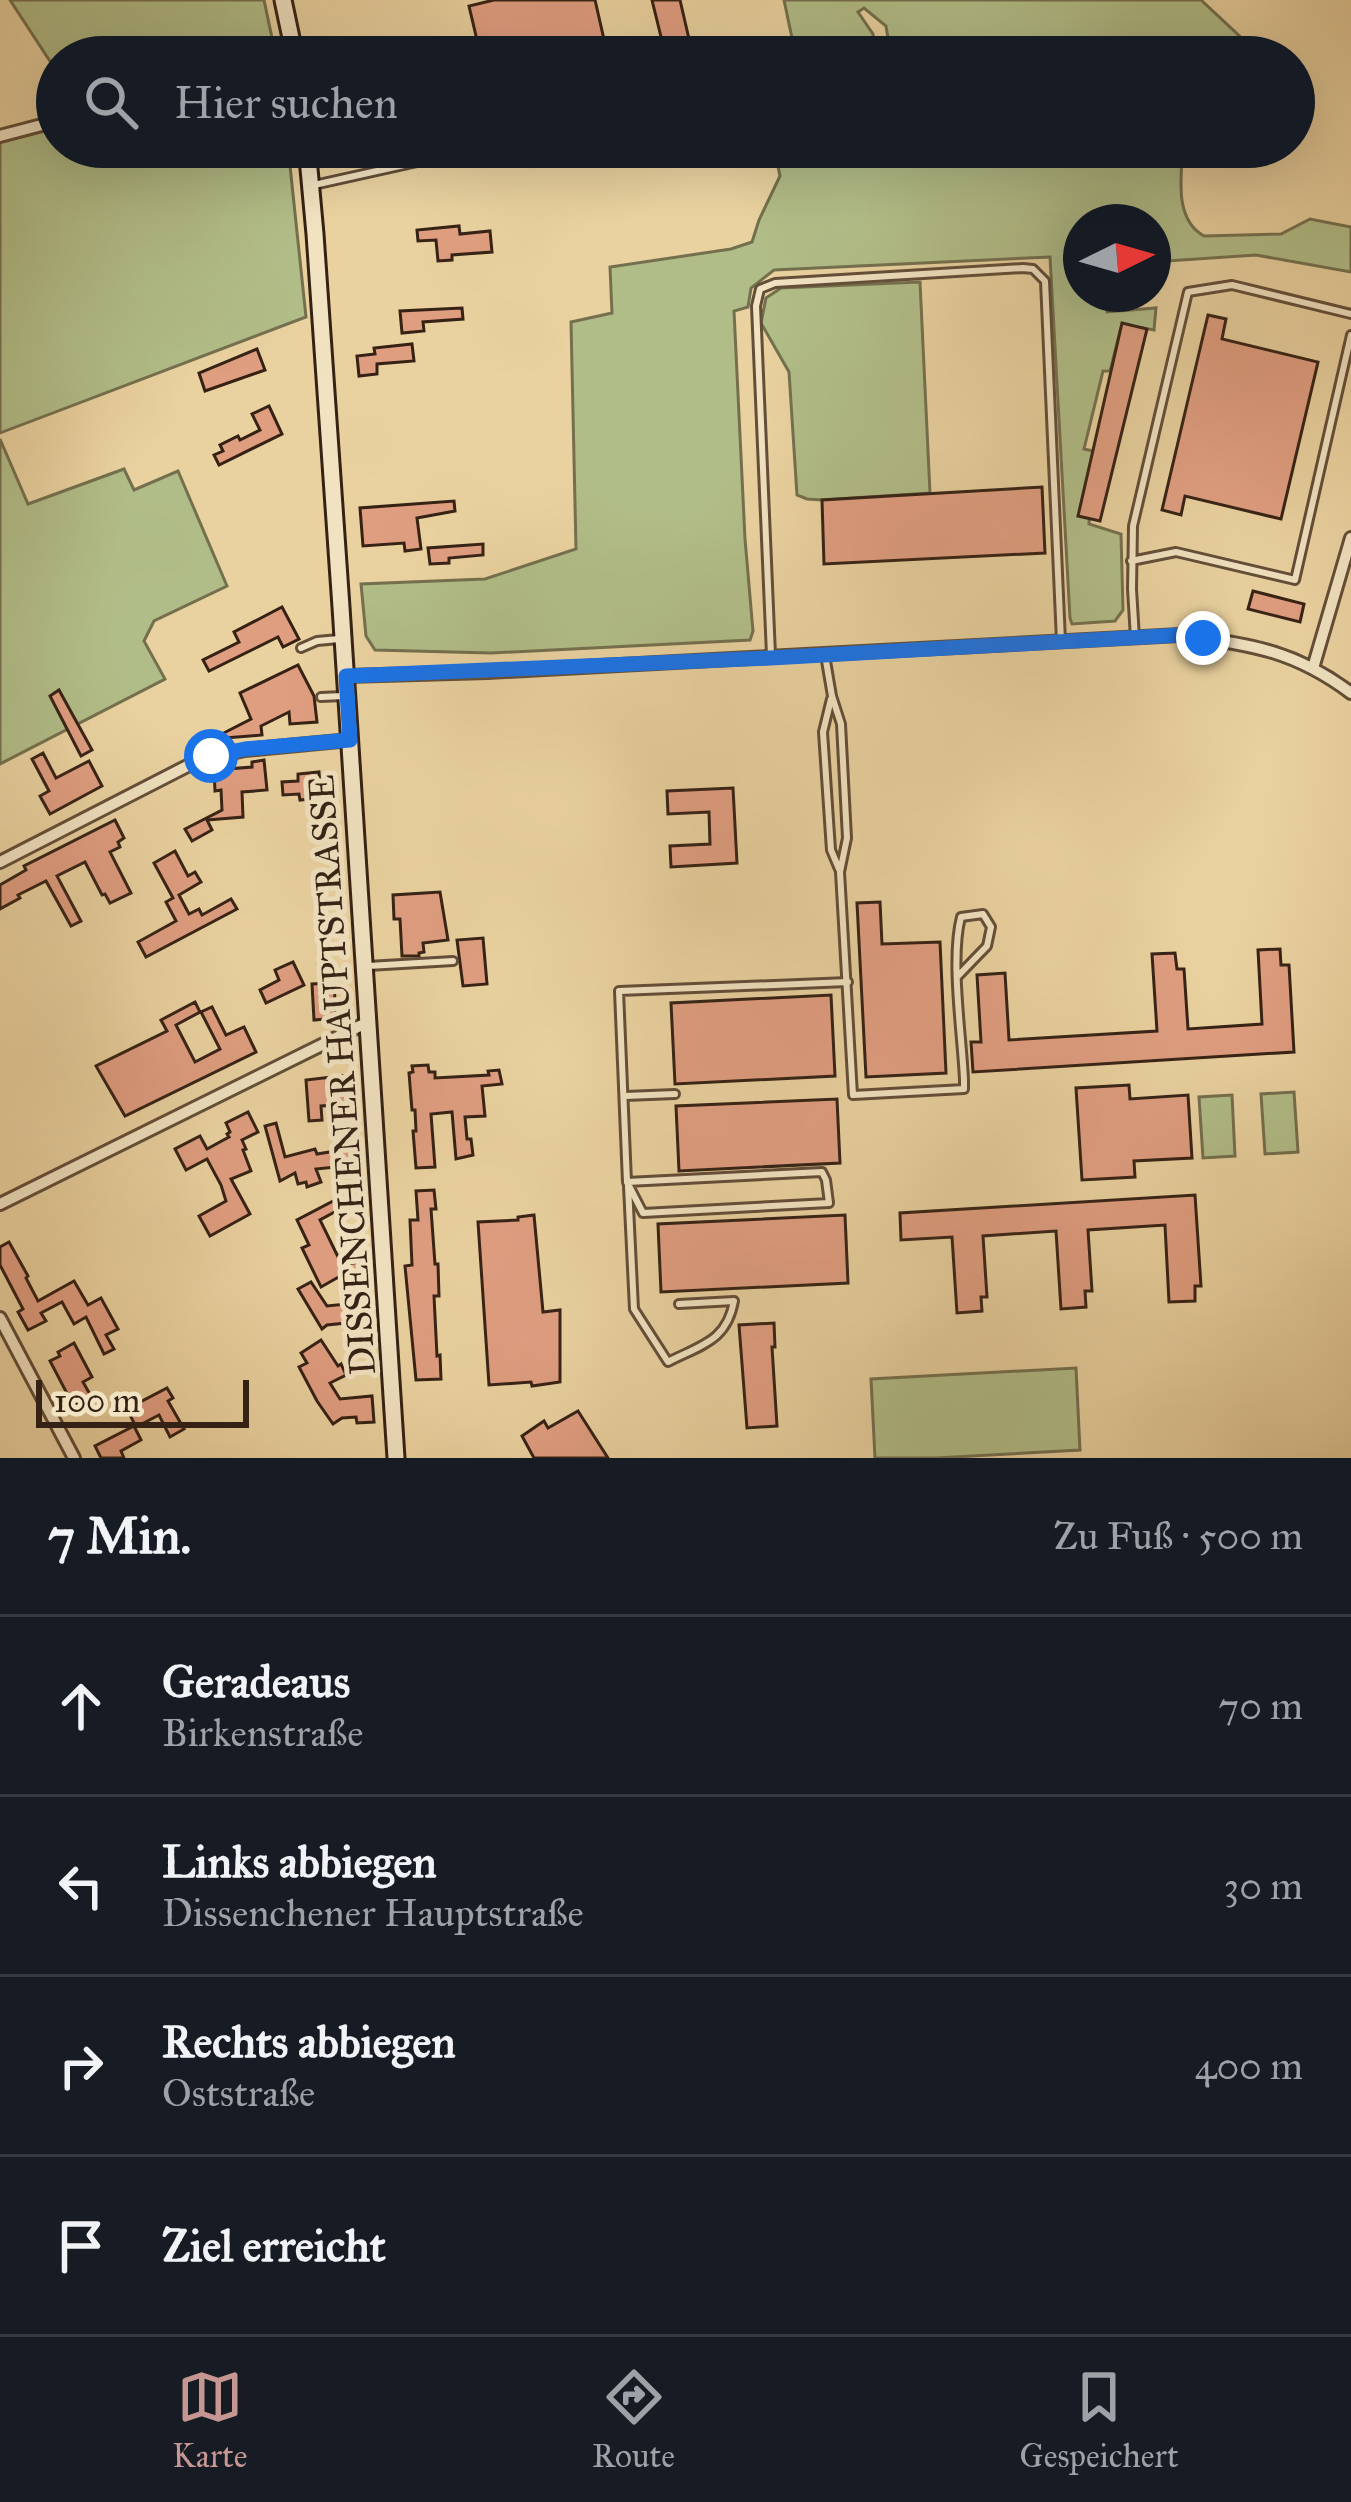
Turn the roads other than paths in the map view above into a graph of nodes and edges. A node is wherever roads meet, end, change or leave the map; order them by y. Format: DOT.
graph roads {
  1 [pos="283,0"];
  2 [pos="291,36"];
  3 [pos="36,127"];
  4 [pos="0,136"];
  5 [pos="309,168"];
  6 [pos="391,168"];
  7 [pos="310,186"];
  8 [pos="1351,314"];
  9 [pos="1351,335"];
  10 [pos="1351,538"];
  11 [pos="1131,561"];
  12 [pos="343,638"];
  13 [pos="1135,638"];
  14 [pos="1061,641"];
  15 [pos="301,648"];
  16 [pos="825,656"];
  17 [pos="771,658"];
  18 [pos="1313,668"];
  19 [pos="346,676"];
  20 [pos="1351,693"];
  21 [pos="347,695"];
  22 [pos="832,696"];
  23 [pos="321,697"];
  24 [pos="350,740"];
  25 [pos="0,862"];
  26 [pos="840,872"];
  27 [pos="453,961"];
  28 [pos="365,967"];
  29 [pos="958,976"];
  30 [pos="848,982"];
  31 [pos="368,1022"];
  32 [pos="675,1094"];
  33 [pos="625,1096"];
  34 [pos="628,1182"];
  35 [pos="0,1204"];
  36 [pos="679,1304"];
  37 [pos="0,1318"];
  38 [pos="74,1458"];
  39 [pos="396,1458"];
  1 -- 2 [label="main road"];
  3 -- 4 [label="street"];
  5 -- 7 [label="main road, DISSENCHENER HAUPTSTRASSE"];
  6 -- 7 [label="lane"];
  7 -- 12 [label="main road, DISSENCHENER HAUPTSTRASSE"];
  8 -- 11 [label="lane"];
  9 -- 11 [label="lane"];
  10 -- 18 [label="street"];
  11 -- 13 [label="lane"];
  12 -- 15 [label="lane"];
  12 -- 19 [label="main road, DISSENCHENER HAUPTSTRASSE"];
  13 -- 14 [label="street"];
  13 -- 18 [label="street"];
  14 -- 16 [label="street"];
  14 -- 17 [label="lane"];
  16 -- 17 [label="street"];
  16 -- 22 [label="lane"];
  17 -- 19 [label="street"];
  18 -- 20 [label="street"];
  19 -- 21 [label="main road, DISSENCHENER HAUPTSTRASSE"];
  21 -- 23 [label="lane"];
  21 -- 24 [label="main road, DISSENCHENER HAUPTSTRASSE"];
  22 -- 26 [label="lane"];
  22 -- 26 [label="lane"];
  24 -- 25 [label="street"];
  24 -- 28 [label="main road, DISSENCHENER HAUPTSTRASSE"];
  26 -- 30 [label="lane"];
  27 -- 28 [label="lane"];
  28 -- 31 [label="main road, DISSENCHENER HAUPTSTRASSE"];
  29 -- 29 [label="lane"];
  29 -- 30 [label="lane"];
  30 -- 33 [label="lane"];
  31 -- 35 [label="street"];
  31 -- 39 [label="main road, DISSENCHENER HAUPTSTRASSE"];
  32 -- 33 [label="lane"];
  33 -- 34 [label="lane"];
  34 -- 34 [label="lane"];
  34 -- 36 [label="lane"];
  37 -- 38 [label="street"];
}
